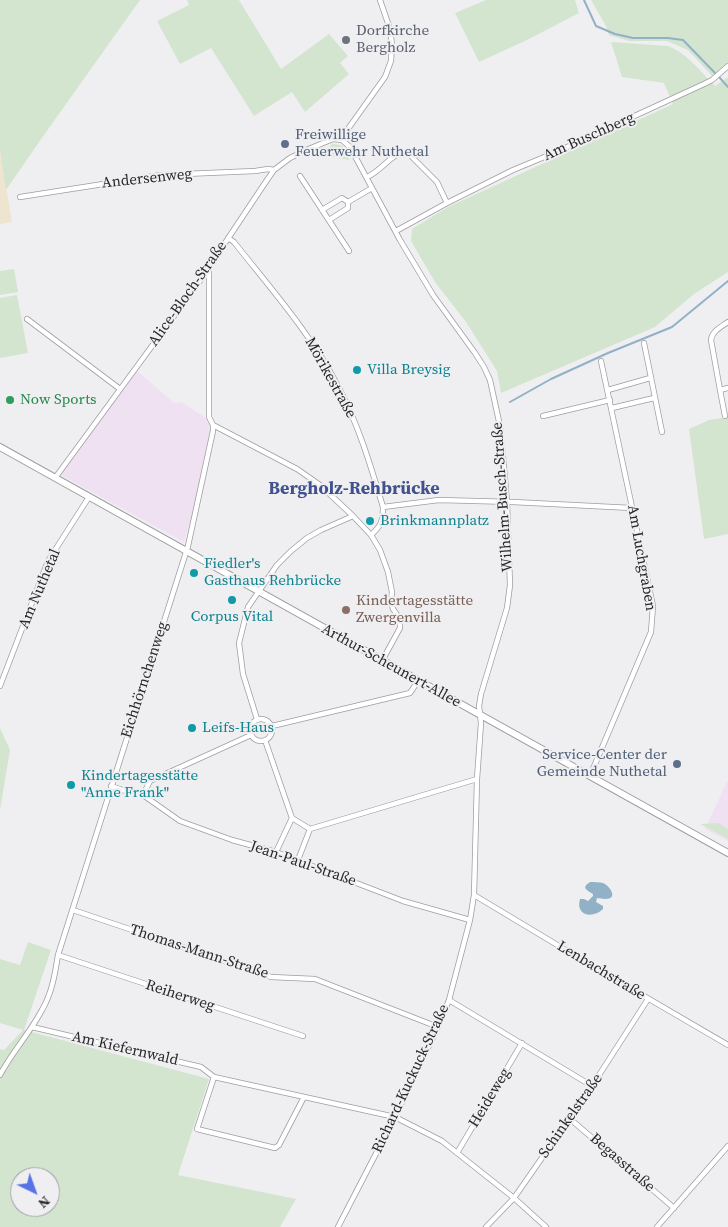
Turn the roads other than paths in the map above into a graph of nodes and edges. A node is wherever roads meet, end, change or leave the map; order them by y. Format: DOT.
graph roads {
  1 [pos="380,0"];
  2 [pos="728,66"];
  3 [pos="342,140"];
  4 [pos="274,170"];
  5 [pos="300,176"];
  6 [pos="367,177"];
  7 [pos="372,188"];
  8 [pos="20,197"];
  9 [pos="348,202"];
  10 [pos="447,203"];
  11 [pos="322,210"];
  12 [pos="329,220"];
  13 [pos="396,231"];
  14 [pos="228,238"];
  15 [pos="349,251"];
  16 [pos="209,267"];
  17 [pos="27,319"];
  18 [pos="728,322"];
  19 [pos="644,343"];
  20 [pos="601,361"];
  21 [pos="650,378"];
  22 [pos="728,388"];
  23 [pos="120,389"];
  24 [pos="608,390"];
  25 [pos="720,390"];
  26 [pos="654,398"];
  27 [pos="610,400"];
  28 [pos="612,408"];
  29 [pos="543,416"];
  30 [pos="726,416"];
  31 [pos="214,425"];
  32 [pos="662,432"];
  33 [pos="0,448"];
  34 [pos="55,478"];
  35 [pos="89,497"];
  36 [pos="506,502"];
  37 [pos="383,507"];
  38 [pos="632,508"];
  39 [pos="353,516"];
  40 [pos="371,535"];
  41 [pos="186,551"];
  42 [pos="259,591"];
  43 [pos="382,661"];
  44 [pos="418,681"];
  45 [pos="0,686"];
  46 [pos="479,715"];
  47 [pos="257,720"];
  48 [pos="272,726"];
  49 [pos="251,735"];
  50 [pos="265,740"];
  51 [pos="590,776"];
  52 [pos="477,779"];
  53 [pos="112,786"];
  54 [pos="143,795"];
  55 [pos="292,818"];
  56 [pos="310,829"];
  57 [pos="276,852"];
  58 [pos="728,853"];
  59 [pos="298,860"];
  60 [pos="474,895"];
  61 [pos="72,910"];
  62 [pos="470,920"];
  63 [pos="58,955"];
  64 [pos="648,999"];
  65 [pos="448,1000"];
  66 [pos="438,1026"];
  67 [pos="32,1027"];
  68 [pos="302,1036"];
  69 [pos="522,1044"];
  70 [pos="728,1045"];
  71 [pos="0,1075"];
  72 [pos="214,1077"];
  73 [pos="592,1086"];
  74 [pos="304,1097"];
  75 [pos="396,1117"];
  76 [pos="569,1118"];
  77 [pos="728,1146"];
  78 [pos="457,1153"];
  79 [pos="514,1198"];
  80 [pos="674,1208"];
  81 [pos="338,1227"];
  82 [pos="486,1227"];
  83 [pos="546,1227"];
  84 [pos="657,1227"];
  1 -- 3 [label="street"];
  2 -- 10 [label="street, Am Buschberg"];
  3 -- 4 [label="street, Alice-Bloch-Straße"];
  3 -- 6 [label="street, Wilhelm-Busch-Straße"];
  4 -- 8 [label="street, Andersenweg"];
  4 -- 14 [label="street, Alice-Bloch-Straße"];
  5 -- 11 [label="street"];
  6 -- 7 [label="street, Wilhelm-Busch-Straße"];
  6 -- 10 [label="street"];
  7 -- 9 [label="street"];
  7 -- 13 [label="street, Wilhelm-Busch-Straße"];
  9 -- 11 [label="street"];
  9 -- 12 [label="street"];
  10 -- 13 [label="street, Am Buschberg"];
  11 -- 12 [label="street"];
  12 -- 15 [label="street"];
  13 -- 36 [label="street, Wilhelm-Busch-Straße"];
  14 -- 16 [label="street, Alice-Bloch-Straße"];
  14 -- 37 [label="street, Mörikestraße"];
  16 -- 23 [label="street, Alice-Bloch-Straße"];
  16 -- 31 [label="street, Eichhörnchenweg"];
  17 -- 23 [label="street"];
  18 -- 25 [label="street"];
  19 -- 21 [label="street"];
  20 -- 24 [label="street, Am Luchgraben"];
  21 -- 24 [label="street"];
  21 -- 26 [label="street"];
  22 -- 25 [label="street"];
  23 -- 34 [label="street, Alice-Bloch-Straße"];
  24 -- 27 [label="street, Am Luchgraben"];
  25 -- 30 [label="street"];
  26 -- 28 [label="street"];
  26 -- 32 [label="street"];
  27 -- 28 [label="street, Am Luchgraben"];
  27 -- 29 [label="street"];
  28 -- 38 [label="street, Am Luchgraben"];
  31 -- 39 [label="street"];
  31 -- 41 [label="street, Eichhörnchenweg"];
  33 -- 34 [label="main road, Arthur-Scheunert-Allee"];
  34 -- 35 [label="main road, Arthur-Scheunert-Allee"];
  35 -- 41 [label="main road, Arthur-Scheunert-Allee"];
  35 -- 45 [label="street, Am Nuthetal"];
  36 -- 37 [label="street"];
  36 -- 38 [label="street"];
  36 -- 46 [label="street, Wilhelm-Busch-Straße"];
  37 -- 40 [label="street"];
  38 -- 51 [label="street, Am Luchgraben"];
  39 -- 40 [label="street"];
  39 -- 42 [label="street"];
  40 -- 43 [label="street"];
  41 -- 42 [label="main road, Arthur-Scheunert-Allee"];
  41 -- 53 [label="street, Eichhörnchenweg"];
  42 -- 43 [label="main road, Arthur-Scheunert-Allee"];
  42 -- 47 [label="street"];
  43 -- 44 [label="main road, Arthur-Scheunert-Allee"];
  44 -- 46 [label="main road, Arthur-Scheunert-Allee"];
  44 -- 48 [label="street"];
  46 -- 51 [label="main road, Arthur-Scheunert-Allee"];
  46 -- 52 [label="street, Richard-Kuckuck-Straße"];
  47 -- 48 [label="street"];
  47 -- 49 [label="street"];
  48 -- 50 [label="street"];
  49 -- 50 [label="street"];
  49 -- 54 [label="street"];
  50 -- 55 [label="street"];
  51 -- 58 [label="main road, Arthur-Scheunert-Allee"];
  52 -- 56 [label="street"];
  52 -- 60 [label="street, Richard-Kuckuck-Straße"];
  53 -- 54 [label="street"];
  53 -- 61 [label="street, Eichhörnchenweg"];
  54 -- 57 [label="street, Jean-Paul-Straße"];
  55 -- 56 [label="street"];
  55 -- 57 [label="street"];
  56 -- 59 [label="street"];
  57 -- 59 [label="street, Jean-Paul-Straße"];
  59 -- 62 [label="street, Jean-Paul-Straße"];
  60 -- 62 [label="street, Richard-Kuckuck-Straße"];
  60 -- 64 [label="street, Lenbachstraße"];
  61 -- 63 [label="street, Eichhörnchenweg"];
  61 -- 66 [label="street, Thomas-Mann-Straße"];
  62 -- 65 [label="street, Richard-Kuckuck-Straße"];
  63 -- 67 [label="street, Eichhörnchenweg"];
  63 -- 68 [label="street, Reiherweg"];
  64 -- 70 [label="street, Lenbachstraße"];
  64 -- 73 [label="street, Schinkelstraße"];
  65 -- 66 [label="street, Richard-Kuckuck-Straße"];
  65 -- 69 [label="street"];
  66 -- 75 [label="street, Richard-Kuckuck-Straße"];
  67 -- 71 [label="street, Eichhörnchenweg"];
  67 -- 72 [label="street, Am Kiefernwald"];
  69 -- 73 [label="street"];
  69 -- 78 [label="street, Heideweg"];
  72 -- 74 [label="street, Am Kiefernwald"];
  72 -- 74 [label="street"];
  73 -- 76 [label="street, Schinkelstraße"];
  74 -- 75 [label="street, Am Kiefernwald"];
  75 -- 78 [label="street, Am Kiefernwald"];
  75 -- 81 [label="street, Richard-Kuckuck-Straße"];
  76 -- 79 [label="street, Schinkelstraße"];
  76 -- 80 [label="street, Begasstraße"];
  77 -- 80 [label="street"];
  78 -- 79 [label="street, Am Kiefernwald"];
  79 -- 82 [label="street, Schinkelstraße"];
  79 -- 83 [label="street, Am Kiefernwald"];
  80 -- 84 [label="street"];
}
